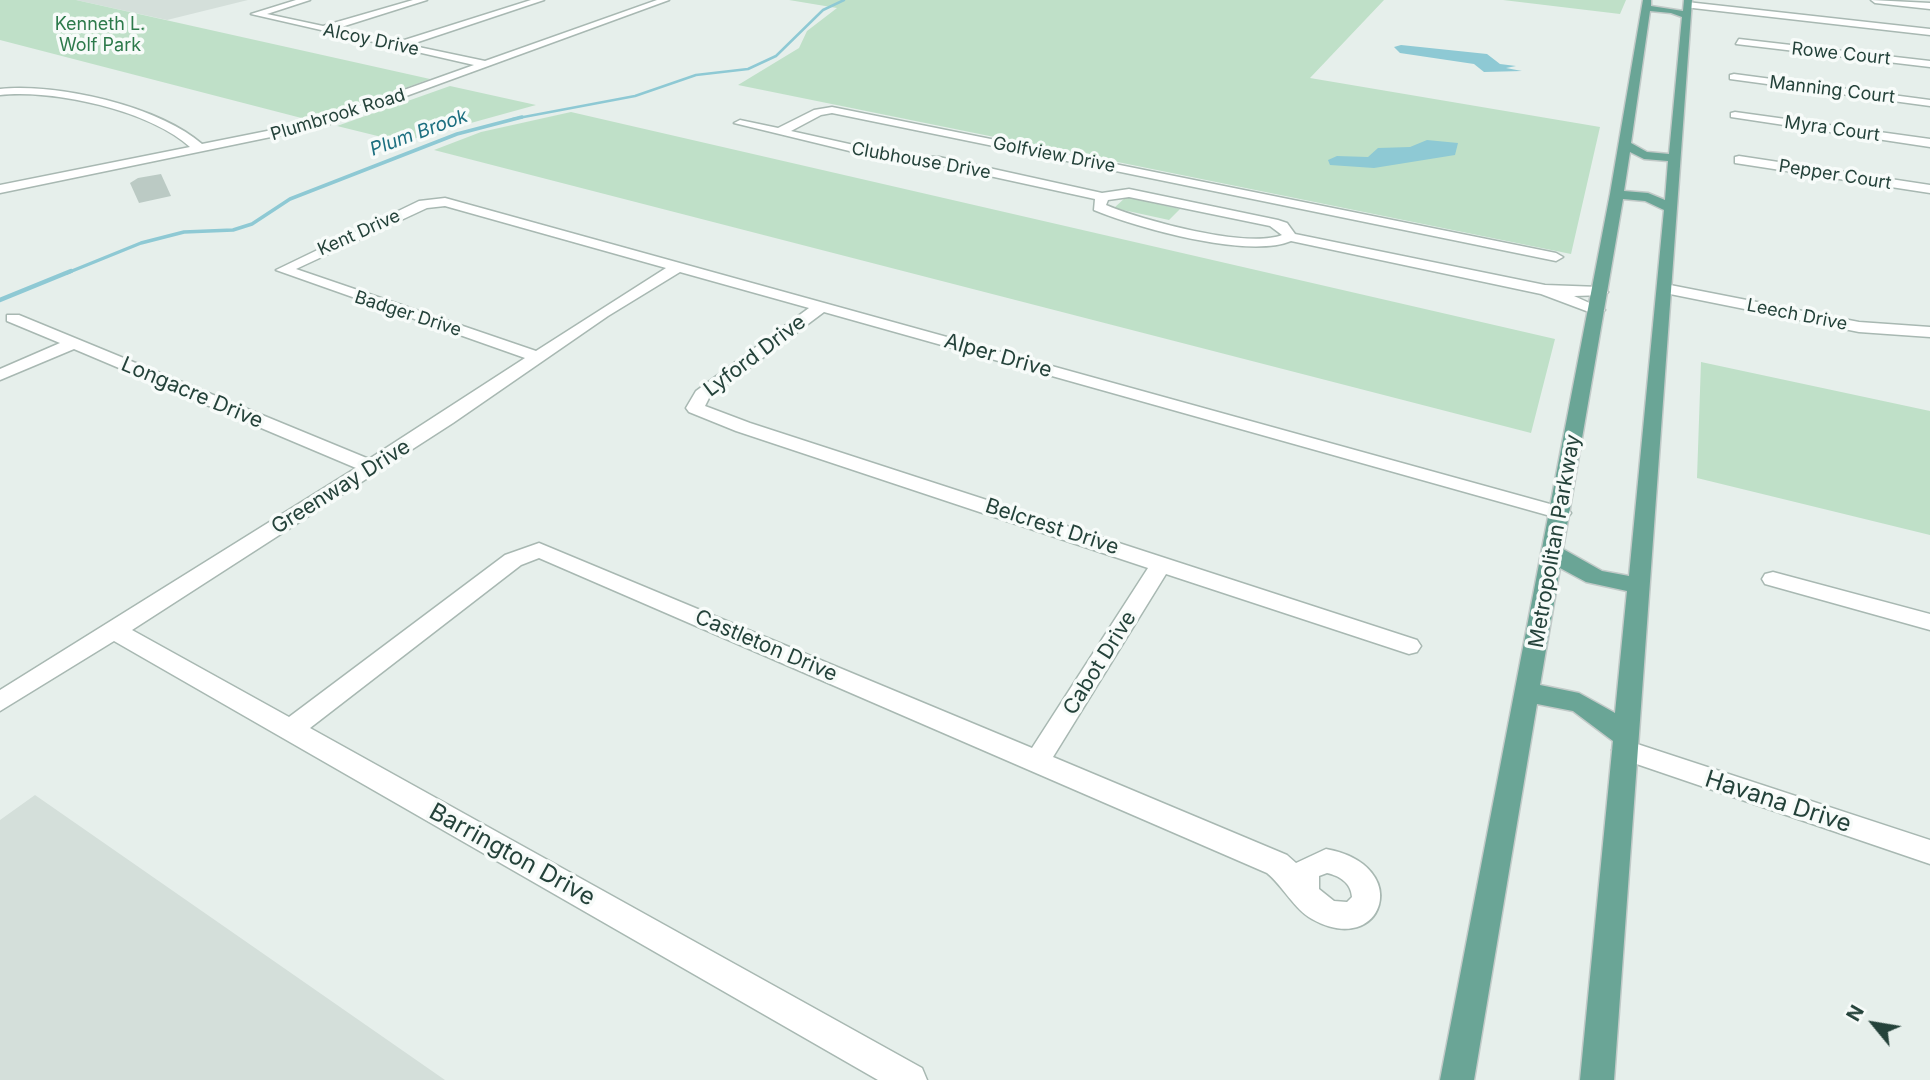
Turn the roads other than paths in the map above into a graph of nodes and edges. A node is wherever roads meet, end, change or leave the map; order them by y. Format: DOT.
graph roads {
  1 [pos="306,0"];
  2 [pos="423,0"];
  3 [pos="540,0"];
  4 [pos="665,0"];
  5 [pos="1875,0"];
  6 [pos="1646,4"];
  7 [pos="1930,6"];
  8 [pos="1687,7"];
  9 [pos="321,30"];
  10 [pos="1912,30"];
  11 [pos="1930,32"];
  12 [pos="1739,44"];
  13 [pos="397,46"];
  14 [pos="487,65"];
  15 [pos="1930,65"];
  16 [pos="1734,77"];
  17 [pos="4,86"];
  18 [pos="1930,103"];
  19 [pos="1735,115"];
  20 [pos="740,123"];
  21 [pos="780,132"];
  22 [pos="1930,143"];
  23 [pos="1626,145"];
  24 [pos="200,149"];
  25 [pos="1675,158"];
  26 [pos="1739,160"];
  27 [pos="0,189"];
  28 [pos="1930,189"];
  29 [pos="1618,194"];
  30 [pos="1102,197"];
  31 [pos="435,202"];
  32 [pos="1304,206"];
  33 [pos="1671,208"];
  34 [pos="1286,231"];
  35 [pos="1556,257"];
  36 [pos="285,267"];
  37 [pos="678,267"];
  38 [pos="1665,289"];
  39 [pos="1598,301"];
  40 [pos="821,307"];
  41 [pos="13,318"];
  42 [pos="1926,335"];
  43 [pos="74,344"];
  44 [pos="538,357"];
  45 [pos="0,375"];
  46 [pos="695,408"];
  47 [pos="371,467"];
  48 [pos="1561,513"];
  49 [pos="1554,553"];
  50 [pos="1162,563"];
  51 [pos="1773,579"];
  52 [pos="1639,584"];
  53 [pos="1930,622"];
  54 [pos="114,630"];
  55 [pos="1409,646"];
  56 [pos="1528,694"];
  57 [pos="0,702"];
  58 [pos="290,730"];
  59 [pos="1626,744"];
  60 [pos="1037,762"];
  61 [pos="1930,852"];
  62 [pos="1316,863"];
  63 [pos="1277,864"];
  64 [pos="1306,895"];
  65 [pos="910,1080"];
  66 [pos="1457,1080"];
  67 [pos="1597,1080"];
  1 -- 9 [label="street, Alcoy Drive"];
  2 -- 9 [label="street"];
  3 -- 13 [label="street"];
  4 -- 14 [label="street, Plumbrook Road"];
  5 -- 7 [label="street"];
  6 -- 8 [label="main road"];
  6 -- 23 [label="main road, Metropolitan Parkway"];
  8 -- 10 [label="street"];
  8 -- 25 [label="main road"];
  9 -- 13 [label="street, Alcoy Drive"];
  10 -- 11 [label="street"];
  10 -- 15 [label="street"];
  12 -- 15 [label="street, Rowe Court"];
  13 -- 14 [label="street, Alcoy Drive"];
  14 -- 24 [label="street, Plumbrook Road"];
  16 -- 18 [label="street, Manning Court"];
  17 -- 24 [label="street"];
  19 -- 22 [label="street, Myra Court"];
  20 -- 21 [label="street, Clubhouse Drive"];
  21 -- 30 [label="street, Clubhouse Drive"];
  21 -- 32 [label="street, Golfview Drive"];
  23 -- 25 [label="main road"];
  23 -- 29 [label="main road, Metropolitan Parkway"];
  24 -- 27 [label="street, Plumbrook Road"];
  25 -- 33 [label="main road"];
  26 -- 28 [label="street, Pepper Court"];
  29 -- 33 [label="main road"];
  29 -- 39 [label="main road, Metropolitan Parkway"];
  30 -- 34 [label="street, Clubhouse Drive"];
  30 -- 34 [label="street, Clubhouse Drive"];
  31 -- 36 [label="street, Kent Drive"];
  31 -- 37 [label="street, Alper Drive"];
  32 -- 34 [label="street"];
  32 -- 35 [label="street"];
  33 -- 38 [label="main road"];
  34 -- 39 [label="street, Clubhouse Drive"];
  36 -- 44 [label="street, Badger Drive"];
  37 -- 40 [label="street, Alper Drive"];
  37 -- 44 [label="street, Greenway Drive"];
  38 -- 42 [label="street, Leech Drive"];
  38 -- 52 [label="main road"];
  39 -- 48 [label="main road, Metropolitan Parkway"];
  40 -- 46 [label="street, Lyford Drive"];
  40 -- 48 [label="street, Alper Drive"];
  41 -- 43 [label="street, Longacre Drive"];
  43 -- 45 [label="street"];
  43 -- 47 [label="street, Longacre Drive"];
  44 -- 47 [label="street, Greenway Drive"];
  46 -- 50 [label="street, Belcrest Drive"];
  47 -- 54 [label="street, Greenway Drive"];
  48 -- 49 [label="main road, Metropolitan Parkway"];
  49 -- 52 [label="main road"];
  49 -- 56 [label="main road, Metropolitan Parkway"];
  50 -- 55 [label="street, Belcrest Drive"];
  50 -- 60 [label="street, Cabot Drive"];
  51 -- 53 [label="street"];
  52 -- 59 [label="main road"];
  54 -- 57 [label="street, Greenway Drive"];
  54 -- 58 [label="street, Barrington Drive"];
  56 -- 59 [label="main road"];
  56 -- 66 [label="main road, Metropolitan Parkway"];
  58 -- 60 [label="street, Castleton Drive"];
  58 -- 65 [label="street, Barrington Drive"];
  59 -- 61 [label="street, Havana Drive"];
  59 -- 67 [label="main road"];
  60 -- 63 [label="street, Castleton Drive"];
  62 -- 63 [label="street, Castleton Drive"];
  62 -- 64 [label="street"];
  62 -- 64 [label="street, Castleton Drive"];
  63 -- 64 [label="street, Castleton Drive"];
}
